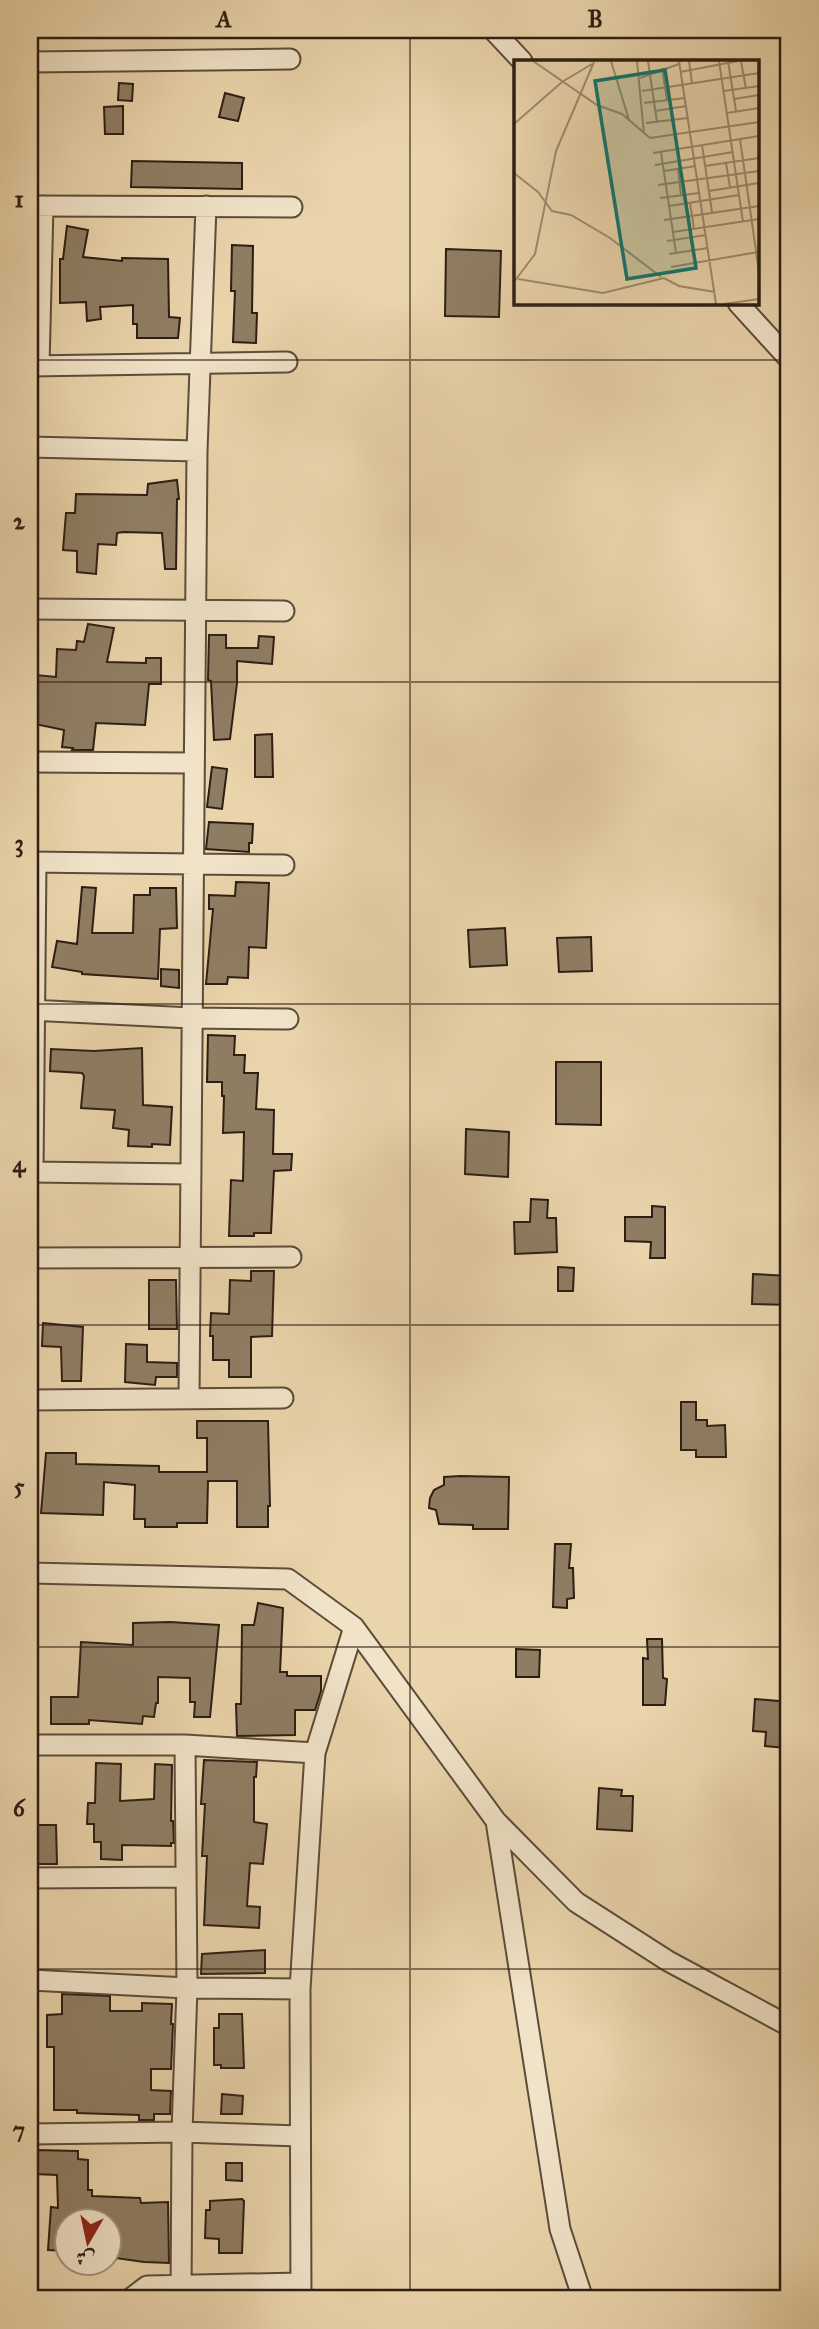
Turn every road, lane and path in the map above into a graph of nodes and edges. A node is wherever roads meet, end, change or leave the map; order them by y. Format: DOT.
graph roads {
  1 [pos="493,30"];
  2 [pos="290,59"];
  3 [pos="521,60"];
  4 [pos="30,62"];
  5 [pos="36,206"];
  6 [pos="206,206"];
  7 [pos="292,207"];
  8 [pos="739,304"];
  9 [pos="789,359"];
  10 [pos="287,362"];
  11 [pos="200,365"];
  12 [pos="35,366"];
  13 [pos="30,447"];
  14 [pos="197,451"];
  15 [pos="30,609"];
  16 [pos="197,610"];
  17 [pos="284,611"];
  18 [pos="30,762"];
  19 [pos="194,763"];
  20 [pos="33,862"];
  21 [pos="284,864"];
  22 [pos="194,865"];
  23 [pos="32,1010"];
  24 [pos="191,1018"];
  25 [pos="288,1019"];
  26 [pos="31,1172"];
  27 [pos="190,1174"];
  28 [pos="189,1257"];
  29 [pos="291,1257"];
  30 [pos="30,1258"];
  31 [pos="283,1398"];
  32 [pos="189,1399"];
  33 [pos="30,1400"];
  34 [pos="30,1573"];
  35 [pos="354,1627"];
  36 [pos="30,1745"];
  37 [pos="186,1745"];
  38 [pos="314,1753"];
  39 [pos="496,1821"];
  40 [pos="185,1877"];
  41 [pos="30,1878"];
  42 [pos="30,1980"];
  43 [pos="187,1988"];
  44 [pos="300,1989"];
  45 [pos="789,2026"];
  46 [pos="182,2133"];
  47 [pos="30,2134"];
  48 [pos="300,2136"];
  49 [pos="301,2291"];
  50 [pos="181,2292"];
  51 [pos="130,2299"];
  52 [pos="583,2299"];
  1 -- 3 [label="street"];
  2 -- 4 [label="street"];
  5 -- 6 [label="street"];
  5 -- 12 [label="street"];
  6 -- 7 [label="street"];
  6 -- 11 [label="street"];
  8 -- 9 [label="street"];
  10 -- 11 [label="street"];
  11 -- 12 [label="street"];
  11 -- 14 [label="street"];
  13 -- 14 [label="street"];
  14 -- 16 [label="street"];
  15 -- 16 [label="street"];
  16 -- 17 [label="street"];
  16 -- 19 [label="street"];
  18 -- 19 [label="street"];
  19 -- 22 [label="street"];
  20 -- 22 [label="street"];
  20 -- 23 [label="street"];
  21 -- 22 [label="street"];
  22 -- 24 [label="street"];
  23 -- 24 [label="street"];
  23 -- 26 [label="street"];
  24 -- 25 [label="street"];
  24 -- 27 [label="street"];
  26 -- 27 [label="street"];
  27 -- 28 [label="street"];
  28 -- 29 [label="street"];
  28 -- 30 [label="street"];
  28 -- 32 [label="street"];
  31 -- 32 [label="street"];
  32 -- 33 [label="street"];
  34 -- 35 [label="street"];
  35 -- 38 [label="street"];
  35 -- 39 [label="street"];
  36 -- 37 [label="street"];
  37 -- 38 [label="street"];
  37 -- 40 [label="street"];
  38 -- 44 [label="street"];
  39 -- 45 [label="street"];
  39 -- 52 [label="street"];
  40 -- 41 [label="street"];
  40 -- 43 [label="street"];
  42 -- 43 [label="street"];
  43 -- 44 [label="street"];
  43 -- 46 [label="street"];
  44 -- 48 [label="street"];
  46 -- 47 [label="street"];
  46 -- 48 [label="street"];
  46 -- 50 [label="street"];
  48 -- 49 [label="street"];
  49 -- 50 [label="street"];
  50 -- 51 [label="street"];
}
